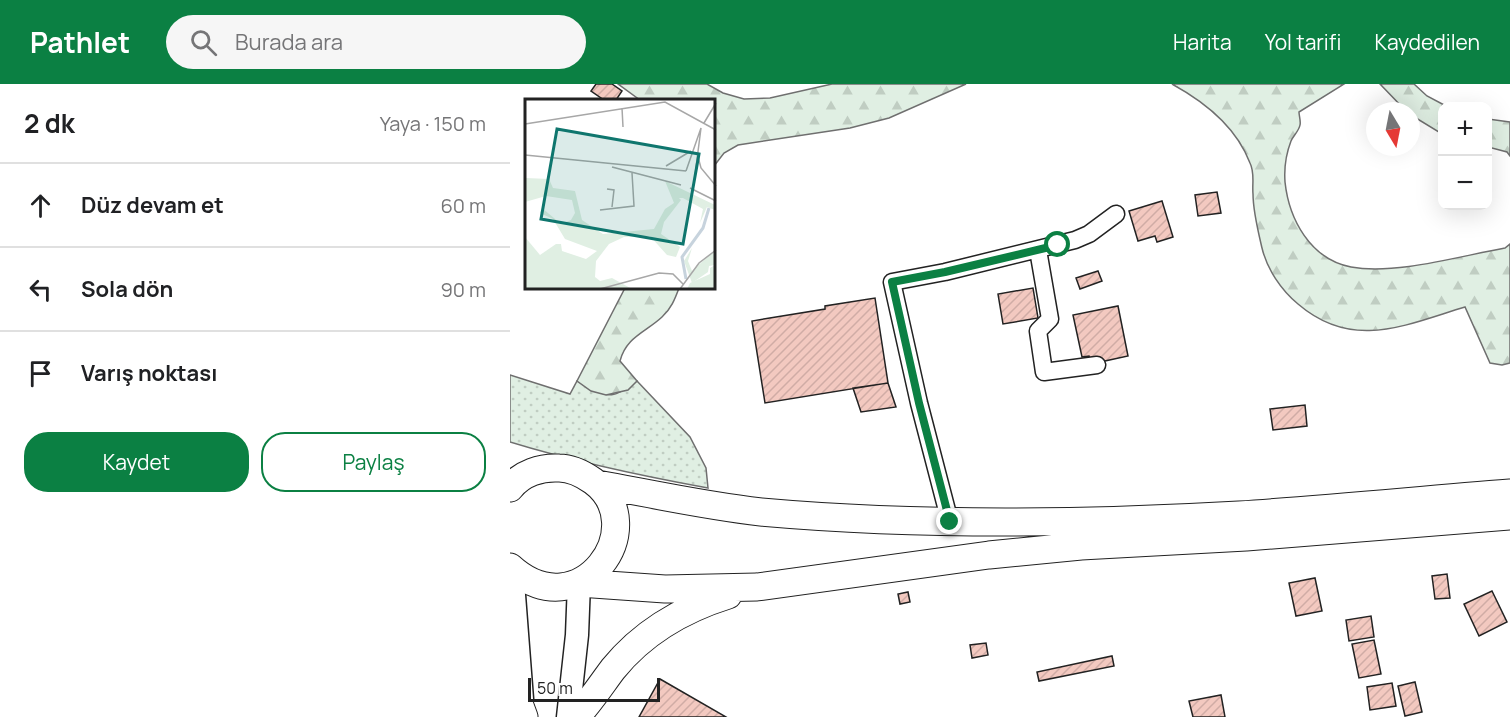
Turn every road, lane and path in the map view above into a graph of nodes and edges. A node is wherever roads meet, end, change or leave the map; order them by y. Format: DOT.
graph roads {
  1 [pos="1116,214"];
  2 [pos="1038,250"];
  3 [pos="1097,364"];
  4 [pos="516,476"];
  5 [pos="597,484"];
  6 [pos="1510,493"];
  7 [pos="1510,516"];
  8 [pos="950,522"];
  9 [pos="511,568"];
  10 [pos="579,583"];
  11 [pos="757,586"];
  12 [pos="510,680"];
  13 [pos="524,717"];
  14 [pos="568,717"];
  15 [pos="576,717"];
  1 -- 2 [label="street"];
  2 -- 3 [label="street"];
  2 -- 8 [label="street"];
  4 -- 5 [label="highway"];
  5 -- 8 [label="highway"];
  5 -- 10 [label="highway"];
  6 -- 8 [label="highway"];
  7 -- 11 [label="highway"];
  9 -- 10 [label="highway"];
  9 -- 13 [label="main road"];
  10 -- 11 [label="highway"];
  10 -- 14 [label="main road"];
  11 -- 15 [label="highway"];
  12 -- 13 [label="highway"];
}
